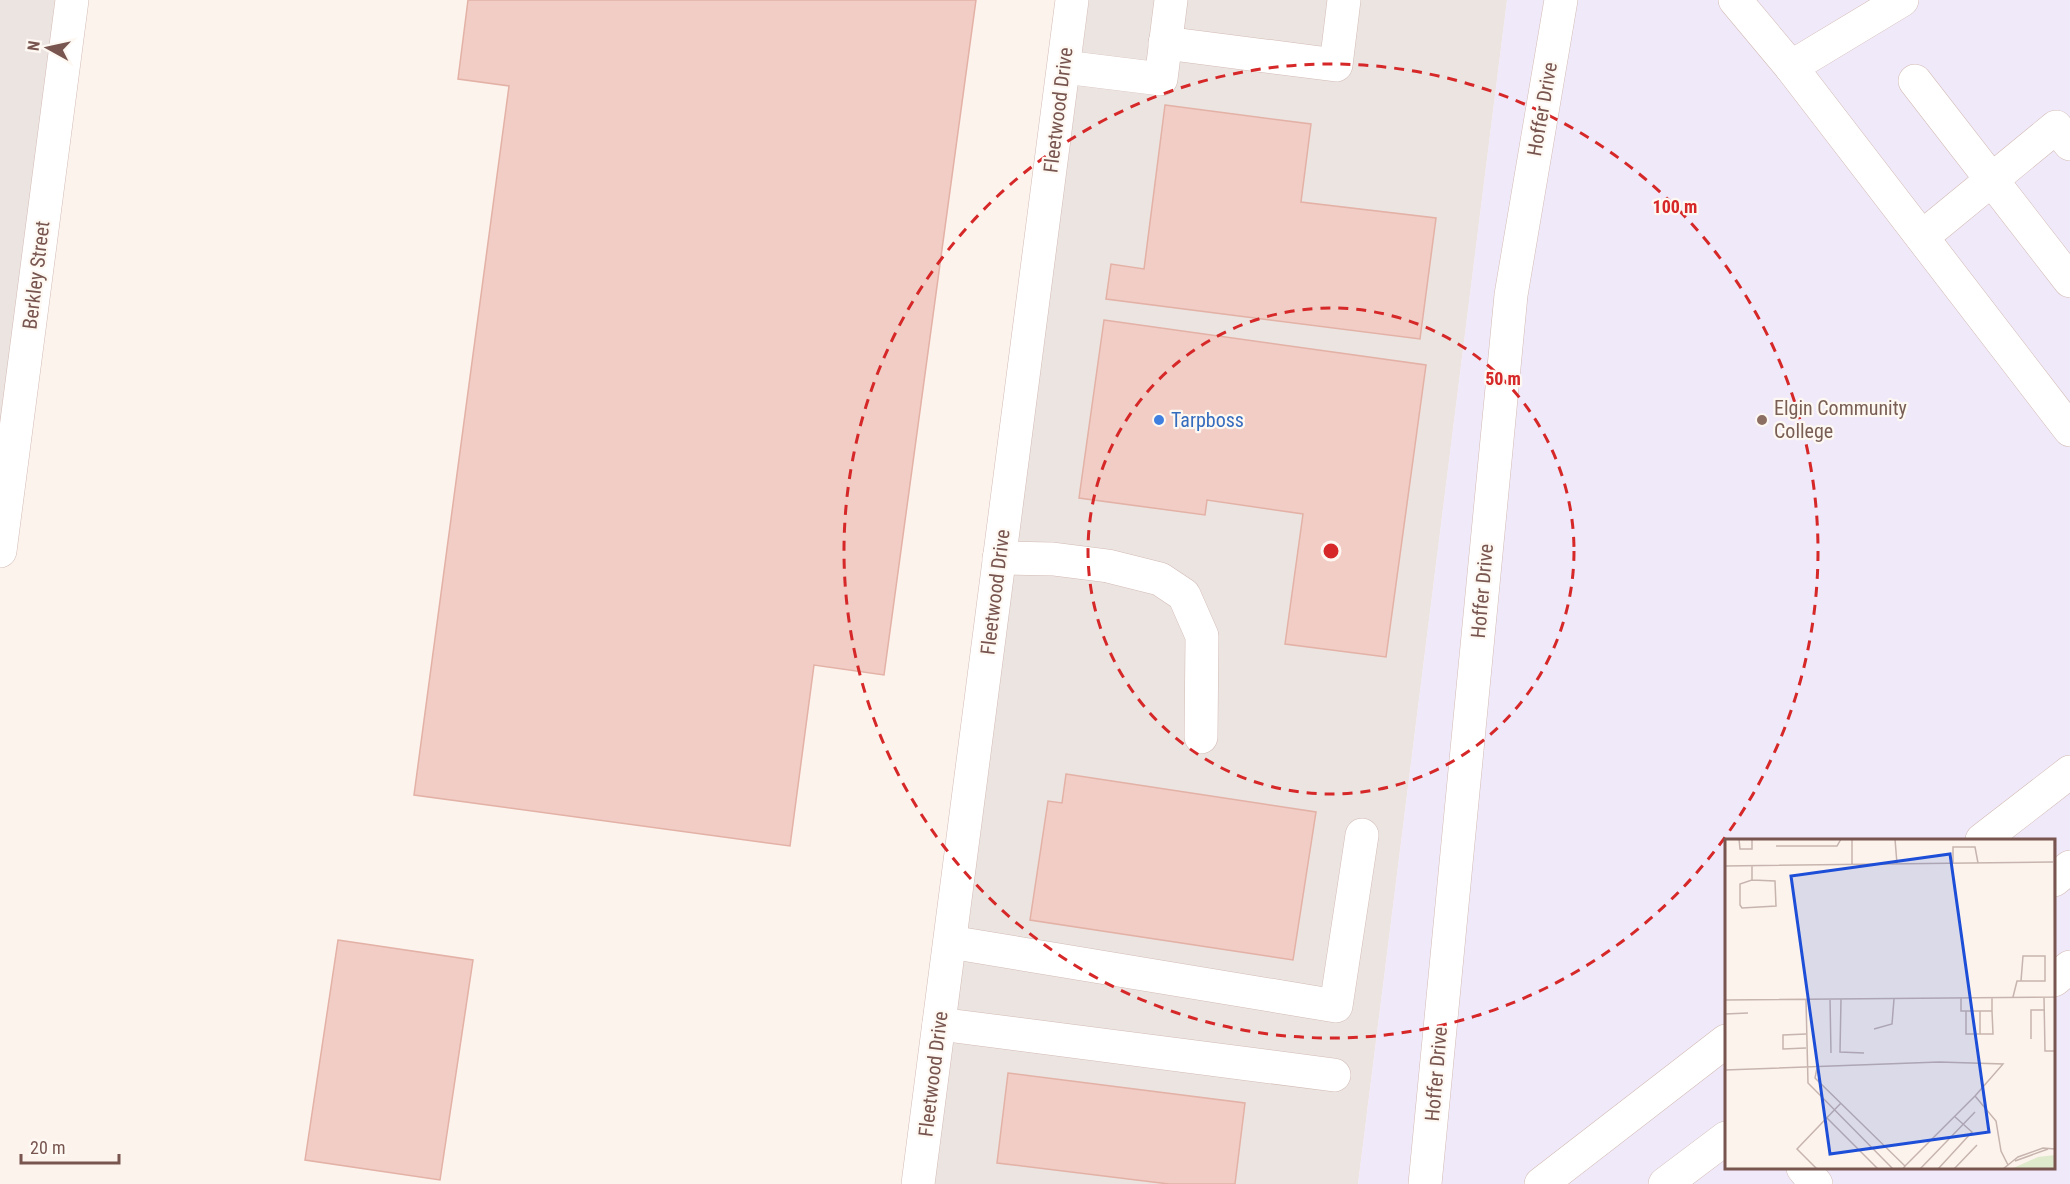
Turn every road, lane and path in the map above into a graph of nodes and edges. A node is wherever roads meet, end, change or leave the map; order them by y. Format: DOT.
graph roads {
  1 [pos="72,0"];
  2 [pos="1072,0"];
  3 [pos="1171,0"];
  4 [pos="1344,0"];
  5 [pos="1561,0"];
  6 [pos="1735,0"];
  7 [pos="1902,0"];
  8 [pos="1165,43"];
  9 [pos="1064,67"];
  10 [pos="1791,67"];
  11 [pos="1915,81"];
  12 [pos="2070,144"];
  13 [pos="1993,179"];
  14 [pos="1922,237"];
  15 [pos="2070,281"];
  16 [pos="10,400"];
  17 [pos="2070,430"];
  18 [pos="0,551"];
  19 [pos="999,558"];
  20 [pos="1201,736"];
  21 [pos="2070,772"];
  22 [pos="2016,829"];
  23 [pos="1362,835"];
  24 [pos="1985,839"];
  25 [pos="2070,867"];
  26 [pos="2055,878"];
  27 [pos="950,942"];
  28 [pos="2070,967"];
  29 [pos="2055,979"];
  30 [pos="939,1024"];
  31 [pos="1721,1057"];
  32 [pos="1334,1075"];
  33 [pos="1725,1139"];
  34 [pos="918,1184"];
  35 [pos="1425,1184"];
  36 [pos="1541,1184"];
  37 [pos="1665,1184"];
  1 -- 16 [label="street, Berkley Street"];
  2 -- 9 [label="street, Fleetwood Drive"];
  3 -- 8 [label="street"];
  4 -- 8 [label="street"];
  5 -- 35 [label="street, Hoffer Drive"];
  6 -- 10 [label="street"];
  7 -- 10 [label="street"];
  8 -- 9 [label="street"];
  9 -- 19 [label="street, Fleetwood Drive"];
  10 -- 14 [label="street"];
  11 -- 13 [label="street"];
  12 -- 13 [label="street"];
  13 -- 14 [label="street"];
  13 -- 15 [label="street"];
  14 -- 17 [label="street"];
  16 -- 18 [label="street, Berkley Street"];
  19 -- 20 [label="street"];
  19 -- 27 [label="street, Fleetwood Drive"];
  21 -- 22 [label="street"];
  22 -- 24 [label="street"];
  23 -- 27 [label="street"];
  25 -- 26 [label="street"];
  27 -- 30 [label="street, Fleetwood Drive"];
  28 -- 29 [label="street"];
  30 -- 32 [label="street"];
  30 -- 34 [label="street, Fleetwood Drive"];
  31 -- 36 [label="street"];
  33 -- 37 [label="street"];
}
